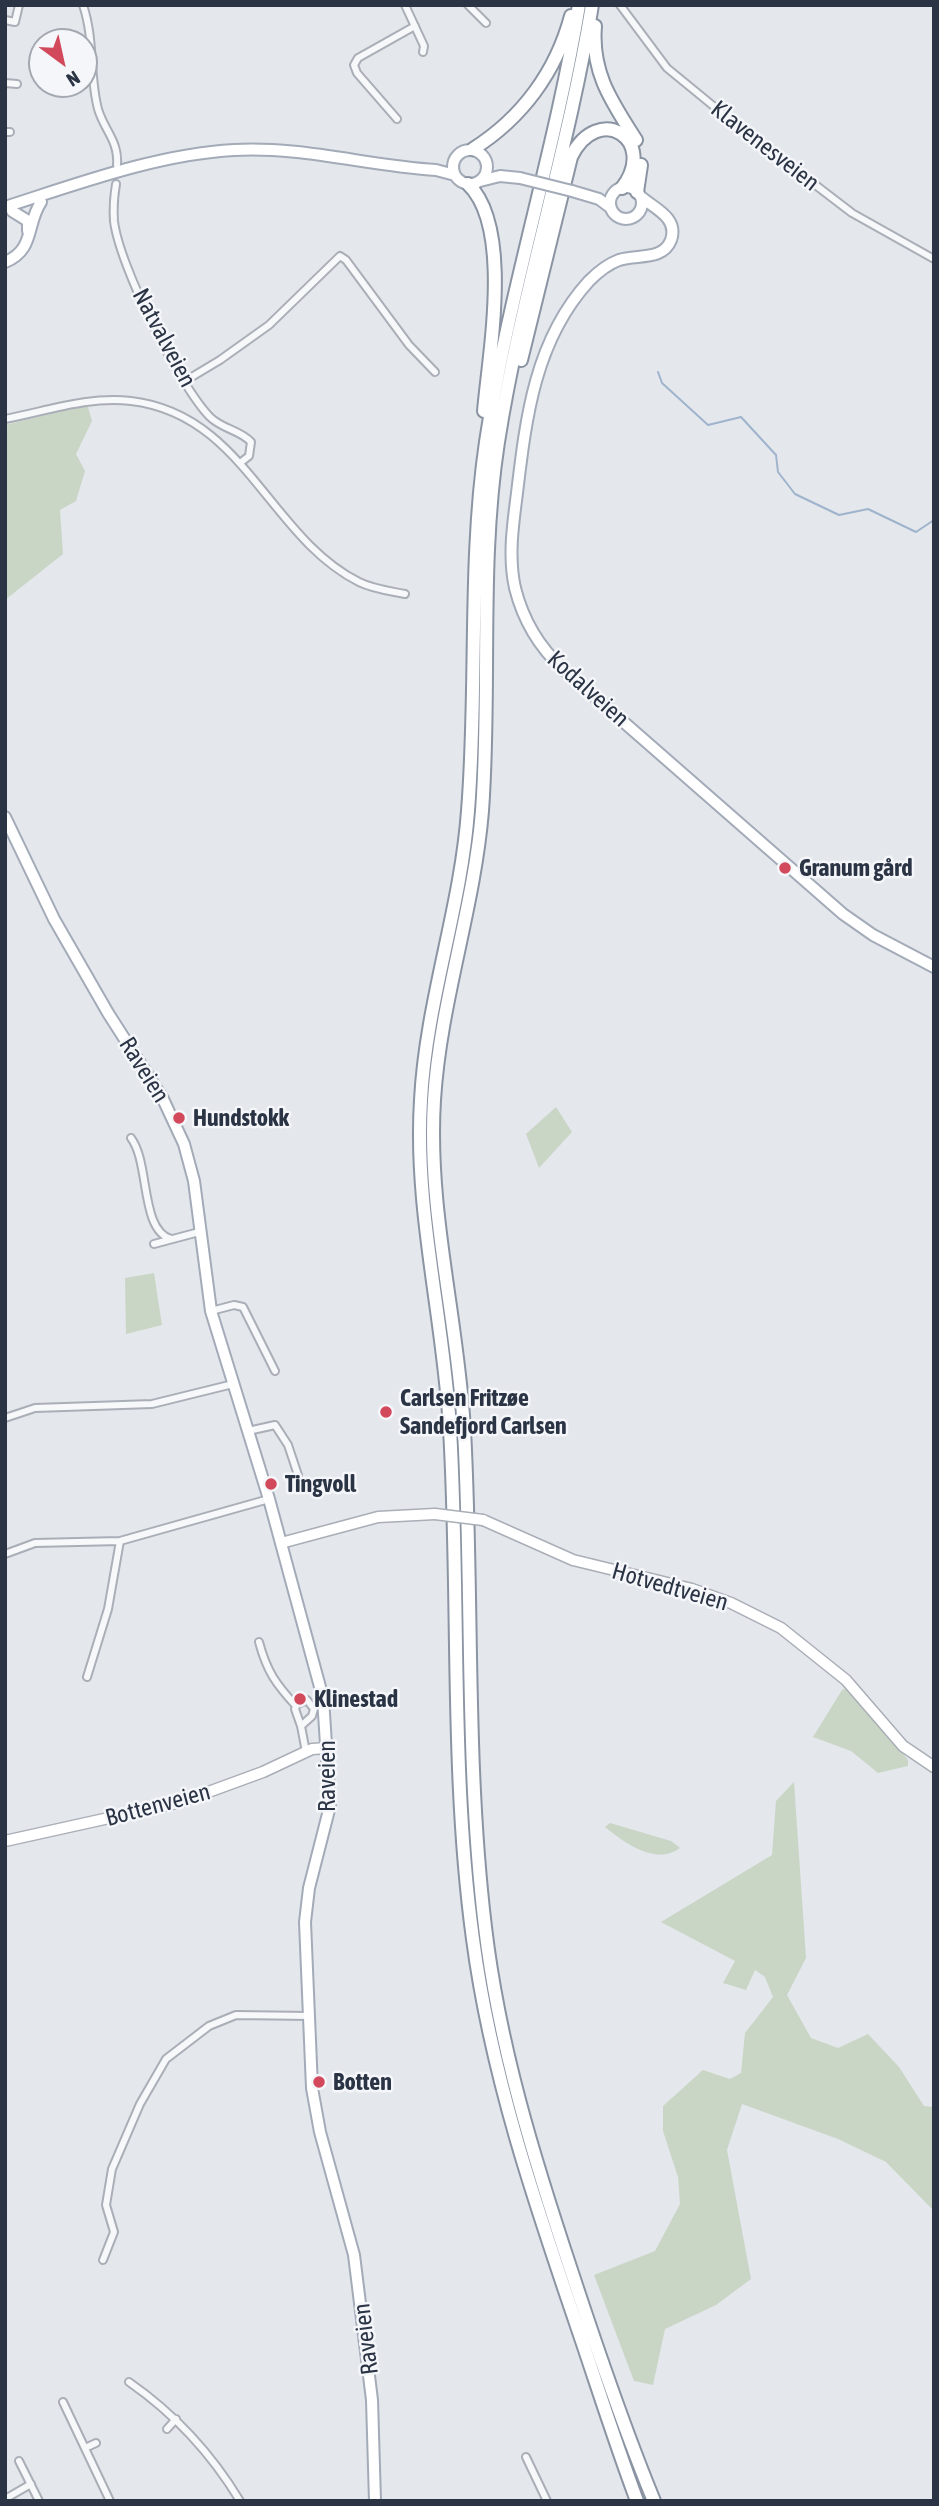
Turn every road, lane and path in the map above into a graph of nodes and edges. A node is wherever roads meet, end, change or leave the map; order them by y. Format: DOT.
graph roads {
  1 [pos="19,5"];
  2 [pos="83,5"];
  3 [pos="405,5"];
  4 [pos="468,5"];
  5 [pos="574,5"];
  6 [pos="579,5"];
  7 [pos="594,5"];
  8 [pos="620,5"];
  9 [pos="5,20"];
  10 [pos="486,23"];
  11 [pos="415,26"];
  12 [pos="423,52"];
  13 [pos="5,83"];
  14 [pos="17,84"];
  15 [pos="397,120"];
  16 [pos="473,149"];
  17 [pos="455,157"];
  18 [pos="356,161"];
  19 [pos="487,163"];
  20 [pos="117,165"];
  21 [pos="132,170"];
  22 [pos="455,175"];
  23 [pos="520,178"];
  24 [pos="474,183"];
  25 [pos="116,184"];
  26 [pos="619,190"];
  27 [pos="572,191"];
  28 [pos="639,194"];
  29 [pos="41,202"];
  30 [pos="611,208"];
  31 [pos="8,211"];
  32 [pos="635,216"];
  33 [pos="667,218"];
  34 [pos="934,259"];
  35 [pos="5,260"];
  36 [pos="435,372"];
  37 [pos="185,381"];
  38 [pos="5,419"];
  39 [pos="498,444"];
  40 [pos="240,463"];
  41 [pos="481,481"];
  42 [pos="405,593"];
  43 [pos="5,817"];
  44 [pos="934,967"];
  45 [pos="131,1138"];
  46 [pos="199,1232"];
  47 [pos="171,1239"];
  48 [pos="154,1244"];
  49 [pos="211,1311"];
  50 [pos="275,1371"];
  51 [pos="233,1384"];
  52 [pos="5,1418"];
  53 [pos="248,1431"];
  54 [pos="298,1475"];
  55 [pos="269,1499"];
  56 [pos="120,1541"];
  57 [pos="281,1544"];
  58 [pos="5,1554"];
  59 [pos="259,1642"];
  60 [pos="87,1677"];
  61 [pos="296,1706"];
  62 [pos="300,1726"];
  63 [pos="328,1748"];
  64 [pos="306,1752"];
  65 [pos="934,1767"];
  66 [pos="5,1841"];
  67 [pos="310,2016"];
  68 [pos="103,2260"];
  69 [pos="129,2382"];
  70 [pos="63,2402"];
  71 [pos="176,2419"];
  72 [pos="167,2429"];
  73 [pos="96,2443"];
  74 [pos="85,2448"];
  75 [pos="526,2457"];
  76 [pos="19,2461"];
  77 [pos="31,2484"];
  78 [pos="5,2498"];
  79 [pos="39,2501"];
  80 [pos="110,2501"];
  81 [pos="240,2501"];
  82 [pos="375,2501"];
  83 [pos="547,2501"];
  84 [pos="637,2501"];
  85 [pos="654,2501"];
  1 -- 9 [label="street"];
  2 -- 20 [label="street"];
  3 -- 11 [label="street"];
  4 -- 10 [label="street"];
  5 -- 16 [label="highway"];
  6 -- 41 [label="highway"];
  7 -- 28 [label="highway"];
  7 -- 39 [label="highway"];
  8 -- 34 [label="street, Klavenesveien"];
  11 -- 12 [label="street"];
  11 -- 15 [label="street"];
  13 -- 14 [label="street"];
  16 -- 17 [label="main road"];
  16 -- 19 [label="main road"];
  17 -- 18 [label="main road"];
  17 -- 22 [label="main road"];
  18 -- 21 [label="main road"];
  18 -- 22 [label="main road"];
  19 -- 23 [label="main road"];
  19 -- 24 [label="main road"];
  21 -- 29 [label="main road"];
  21 -- 31 [label="main road"];
  22 -- 24 [label="main road"];
  23 -- 24 [label="main road"];
  23 -- 27 [label="main road, bridge"];
  24 -- 41 [label="highway"];
  25 -- 37 [label="street, Natvalveien"];
  26 -- 27 [label="main road"];
  26 -- 28 [label="main road"];
  26 -- 30 [label="main road"];
  26 -- 39 [label="highway"];
  27 -- 30 [label="main road"];
  28 -- 32 [label="main road"];
  28 -- 33 [label="main road"];
  29 -- 31 [label="main road"];
  29 -- 35 [label="main road"];
  30 -- 32 [label="main road"];
  31 -- 35 [label="main road"];
  32 -- 33 [label="main road"];
  33 -- 44 [label="main road, Kodalveien"];
  36 -- 37 [label="street"];
  37 -- 40 [label="street, Natvalveien"];
  38 -- 40 [label="street"];
  39 -- 85 [label="highway"];
  40 -- 42 [label="street"];
  41 -- 84 [label="highway"];
  43 -- 46 [label="main road, Raveien"];
  45 -- 47 [label="street"];
  46 -- 47 [label="street"];
  46 -- 49 [label="main road, Raveien"];
  47 -- 48 [label="street"];
  49 -- 50 [label="street"];
  49 -- 51 [label="main road, Raveien"];
  51 -- 52 [label="street"];
  51 -- 53 [label="main road, Raveien"];
  53 -- 54 [label="street"];
  53 -- 55 [label="main road, Raveien"];
  55 -- 56 [label="street"];
  55 -- 57 [label="main road, Raveien"];
  56 -- 58 [label="street"];
  56 -- 60 [label="street"];
  57 -- 63 [label="main road, Raveien"];
  57 -- 65 [label="main road, Hotvedtveien, bridge"];
  59 -- 61 [label="street"];
  61 -- 62 [label="street"];
  61 -- 62 [label="street"];
  62 -- 64 [label="street"];
  63 -- 64 [label="main road, Bottenveien"];
  63 -- 67 [label="main road, Raveien"];
  64 -- 66 [label="main road, Bottenveien"];
  67 -- 68 [label="street"];
  67 -- 82 [label="main road, Raveien"];
  69 -- 71 [label="street"];
  70 -- 74 [label="street"];
  71 -- 72 [label="street"];
  71 -- 81 [label="street"];
  73 -- 74 [label="street"];
  74 -- 80 [label="street"];
  75 -- 83 [label="street"];
  76 -- 77 [label="street"];
  77 -- 78 [label="street"];
  77 -- 79 [label="street"];
}
